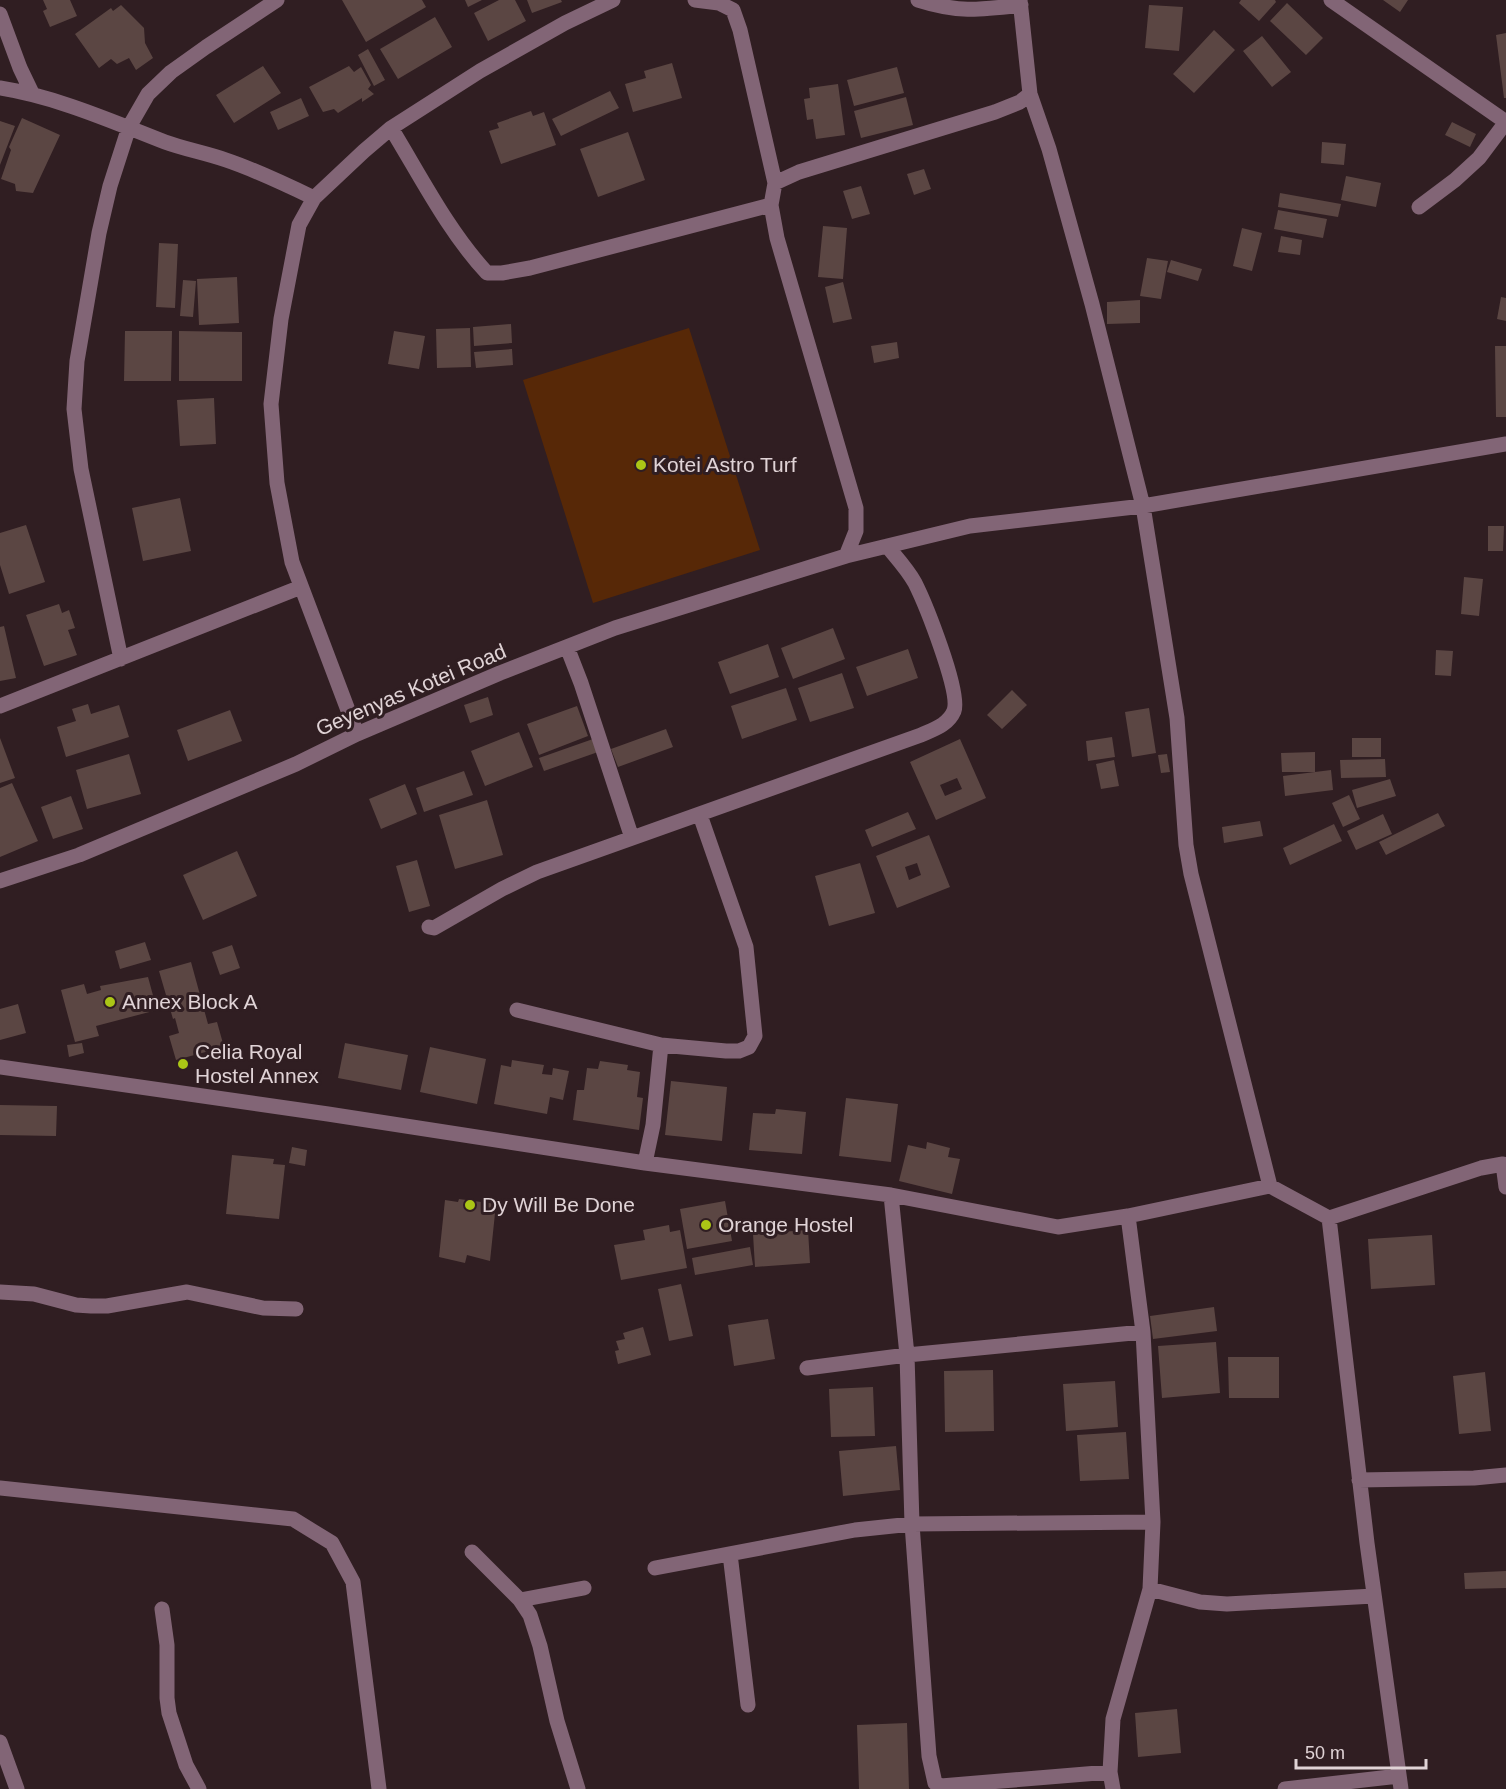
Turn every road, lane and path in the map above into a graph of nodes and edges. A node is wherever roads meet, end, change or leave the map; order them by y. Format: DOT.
graph roads {
  1 [pos="278,0"];
  2 [pos="613,0"];
  3 [pos="695,0"];
  4 [pos="918,0"];
  5 [pos="1331,0"];
  6 [pos="721,2"];
  7 [pos="1021,3"];
  8 [pos="0,14"];
  9 [pos="0,88"];
  10 [pos="32,93"];
  11 [pos="1030,94"];
  12 [pos="1506,122"];
  13 [pos="129,127"];
  14 [pos="391,128"];
  15 [pos="775,183"];
  16 [pos="314,198"];
  17 [pos="771,205"];
  18 [pos="1419,207"];
  19 [pos="1506,444"];
  20 [pos="1143,506"];
  21 [pos="886,546"];
  22 [pos="846,556"];
  23 [pos="301,587"];
  24 [pos="567,647"];
  25 [pos="121,659"];
  26 [pos="0,706"];
  27 [pos="357,734"];
  28 [pos="700,814"];
  29 [pos="632,838"];
  30 [pos="0,881"];
  31 [pos="429,927"];
  32 [pos="516,1010"];
  33 [pos="661,1045"];
  34 [pos="0,1067"];
  35 [pos="645,1163"];
  36 [pos="1504,1164"];
  37 [pos="1270,1186"];
  38 [pos="1506,1187"];
  39 [pos="891,1195"];
  40 [pos="1128,1216"];
  41 [pos="1329,1218"];
  42 [pos="0,1292"];
  43 [pos="296,1309"];
  44 [pos="1143,1332"];
  45 [pos="907,1355"];
  46 [pos="807,1368"];
  47 [pos="1506,1475"];
  48 [pos="1359,1480"];
  49 [pos="0,1488"];
  50 [pos="1153,1522"];
  51 [pos="912,1524"];
  52 [pos="472,1552"];
  53 [pos="730,1554"];
  54 [pos="655,1568"];
  55 [pos="584,1588"];
  56 [pos="1150,1589"];
  57 [pos="1374,1596"];
  58 [pos="520,1600"];
  59 [pos="162,1609"];
  60 [pos="748,1706"];
  61 [pos="0,1742"];
  62 [pos="1110,1772"];
  63 [pos="1400,1783"];
  64 [pos="17,1789"];
  65 [pos="199,1789"];
  66 [pos="379,1789"];
  67 [pos="578,1789"];
  68 [pos="1113,1789"];
  69 [pos="1285,1789"];
  1 -- 13 [label="street"];
  2 -- 14 [label="street"];
  3 -- 6 [label="street"];
  4 -- 7 [label="street"];
  5 -- 12 [label="street"];
  6 -- 15 [label="street"];
  7 -- 11 [label="street"];
  8 -- 10 [label="street"];
  9 -- 10 [label="street"];
  10 -- 13 [label="street"];
  11 -- 15 [label="street"];
  11 -- 20 [label="street"];
  12 -- 18 [label="street"];
  13 -- 16 [label="street"];
  13 -- 25 [label="street"];
  14 -- 16 [label="street"];
  14 -- 17 [label="street"];
  15 -- 17 [label="street"];
  16 -- 23 [label="street"];
  17 -- 22 [label="street"];
  19 -- 20 [label="street, Geyenyas Kotei Road"];
  20 -- 21 [label="street, Geyenyas Kotei Road"];
  20 -- 37 [label="street"];
  21 -- 22 [label="street, Geyenyas Kotei Road"];
  21 -- 28 [label="street"];
  22 -- 24 [label="street, Geyenyas Kotei Road"];
  23 -- 25 [label="street"];
  23 -- 27 [label="street"];
  24 -- 27 [label="street, Geyenyas Kotei Road"];
  24 -- 29 [label="street"];
  25 -- 26 [label="street"];
  27 -- 30 [label="street, Geyenyas Kotei Road"];
  28 -- 29 [label="street"];
  28 -- 33 [label="street"];
  29 -- 31 [label="street"];
  32 -- 33 [label="street"];
  33 -- 35 [label="street"];
  34 -- 35 [label="street"];
  35 -- 39 [label="street"];
  36 -- 38 [label="street"];
  36 -- 41 [label="street"];
  37 -- 40 [label="street"];
  37 -- 41 [label="street"];
  39 -- 40 [label="street"];
  39 -- 45 [label="street"];
  40 -- 44 [label="street"];
  41 -- 48 [label="street"];
  42 -- 43 [label="street"];
  44 -- 45 [label="street"];
  44 -- 50 [label="street"];
  45 -- 46 [label="street"];
  45 -- 51 [label="street"];
  47 -- 48 [label="street"];
  48 -- 57 [label="street"];
  49 -- 66 [label="street"];
  50 -- 51 [label="street"];
  50 -- 56 [label="street"];
  51 -- 53 [label="street"];
  51 -- 62 [label="street"];
  52 -- 58 [label="street"];
  53 -- 54 [label="street"];
  53 -- 60 [label="street"];
  55 -- 58 [label="street"];
  56 -- 57 [label="street"];
  56 -- 62 [label="street"];
  57 -- 63 [label="street"];
  58 -- 67 [label="street"];
  59 -- 65 [label="street"];
  61 -- 64 [label="street"];
  62 -- 68 [label="street"];
  63 -- 69 [label="street"];
}
